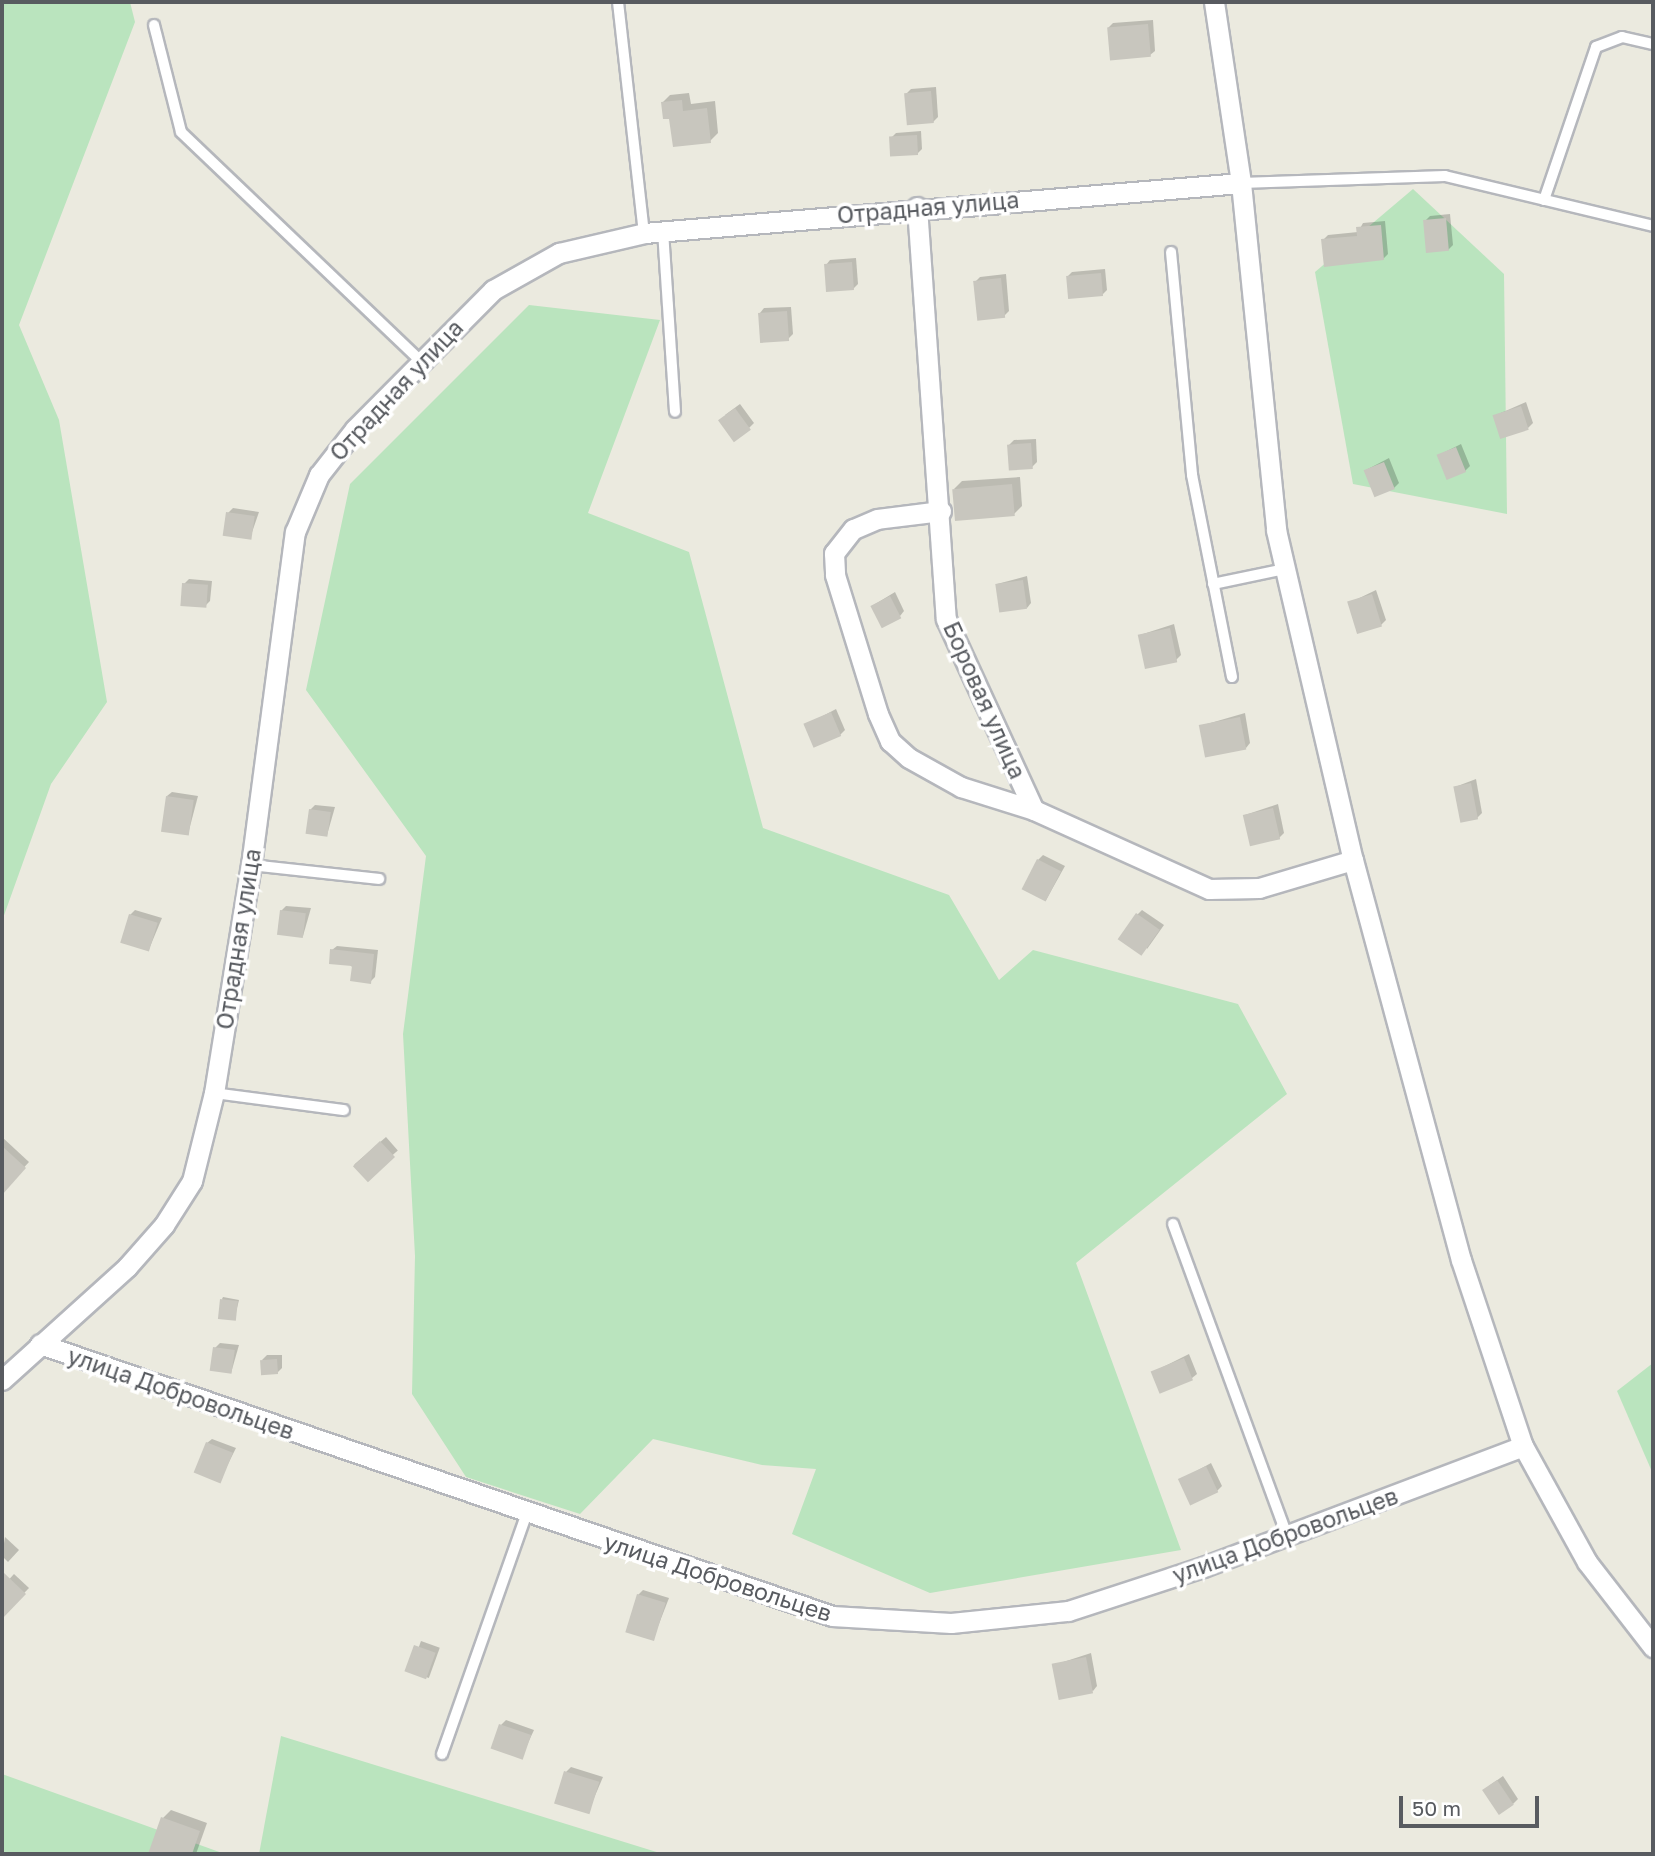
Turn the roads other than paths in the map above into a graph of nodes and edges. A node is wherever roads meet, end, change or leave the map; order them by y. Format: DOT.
graph roads {
  1 [pos="618,2"];
  2 [pos="1214,2"];
  3 [pos="154,25"];
  4 [pos="1653,44"];
  5 [pos="1241,183"];
  6 [pos="1544,200"];
  7 [pos="917,207"];
  8 [pos="1653,226"];
  9 [pos="654,232"];
  10 [pos="1171,252"];
  11 [pos="421,360"];
  12 [pos="675,412"];
  13 [pos="941,511"];
  14 [pos="1285,569"];
  15 [pos="1213,584"];
  16 [pos="1232,677"];
  17 [pos="1034,810"];
  18 [pos="1353,860"];
  19 [pos="251,865"];
  20 [pos="379,880"];
  21 [pos="214,1093"];
  22 [pos="344,1110"];
  23 [pos="1173,1224"];
  24 [pos="40,1344"];
  25 [pos="2,1380"];
  26 [pos="1523,1446"];
  27 [pos="527,1513"];
  28 [pos="1287,1535"];
  29 [pos="1653,1647"];
  30 [pos="442,1754"];
  1 -- 9 [label="lane"];
  2 -- 5 [label="street"];
  3 -- 11 [label="lane"];
  4 -- 6 [label="lane"];
  5 -- 6 [label="lane"];
  5 -- 7 [label="street, Отрадная улица"];
  5 -- 14 [label="street"];
  6 -- 8 [label="lane"];
  7 -- 9 [label="street, Отрадная улица"];
  7 -- 13 [label="street, Боровая улица"];
  9 -- 11 [label="street, Отрадная улица"];
  9 -- 12 [label="lane"];
  10 -- 15 [label="lane"];
  11 -- 19 [label="street, Отрадная улица"];
  13 -- 17 [label="street, Боровая улица"];
  13 -- 17 [label="street"];
  14 -- 15 [label="lane"];
  14 -- 18 [label="street"];
  15 -- 16 [label="lane"];
  17 -- 18 [label="street"];
  18 -- 26 [label="street"];
  19 -- 20 [label="lane"];
  19 -- 21 [label="street, Отрадная улица"];
  21 -- 22 [label="lane"];
  21 -- 24 [label="street, Отрадная улица"];
  23 -- 28 [label="lane"];
  24 -- 25 [label="street, Отрадная улица"];
  24 -- 27 [label="street, улица Добровольцев"];
  26 -- 28 [label="street, улица Добровольцев"];
  26 -- 29 [label="street"];
  27 -- 28 [label="street, улица Добровольцев"];
  27 -- 30 [label="lane"];
}
